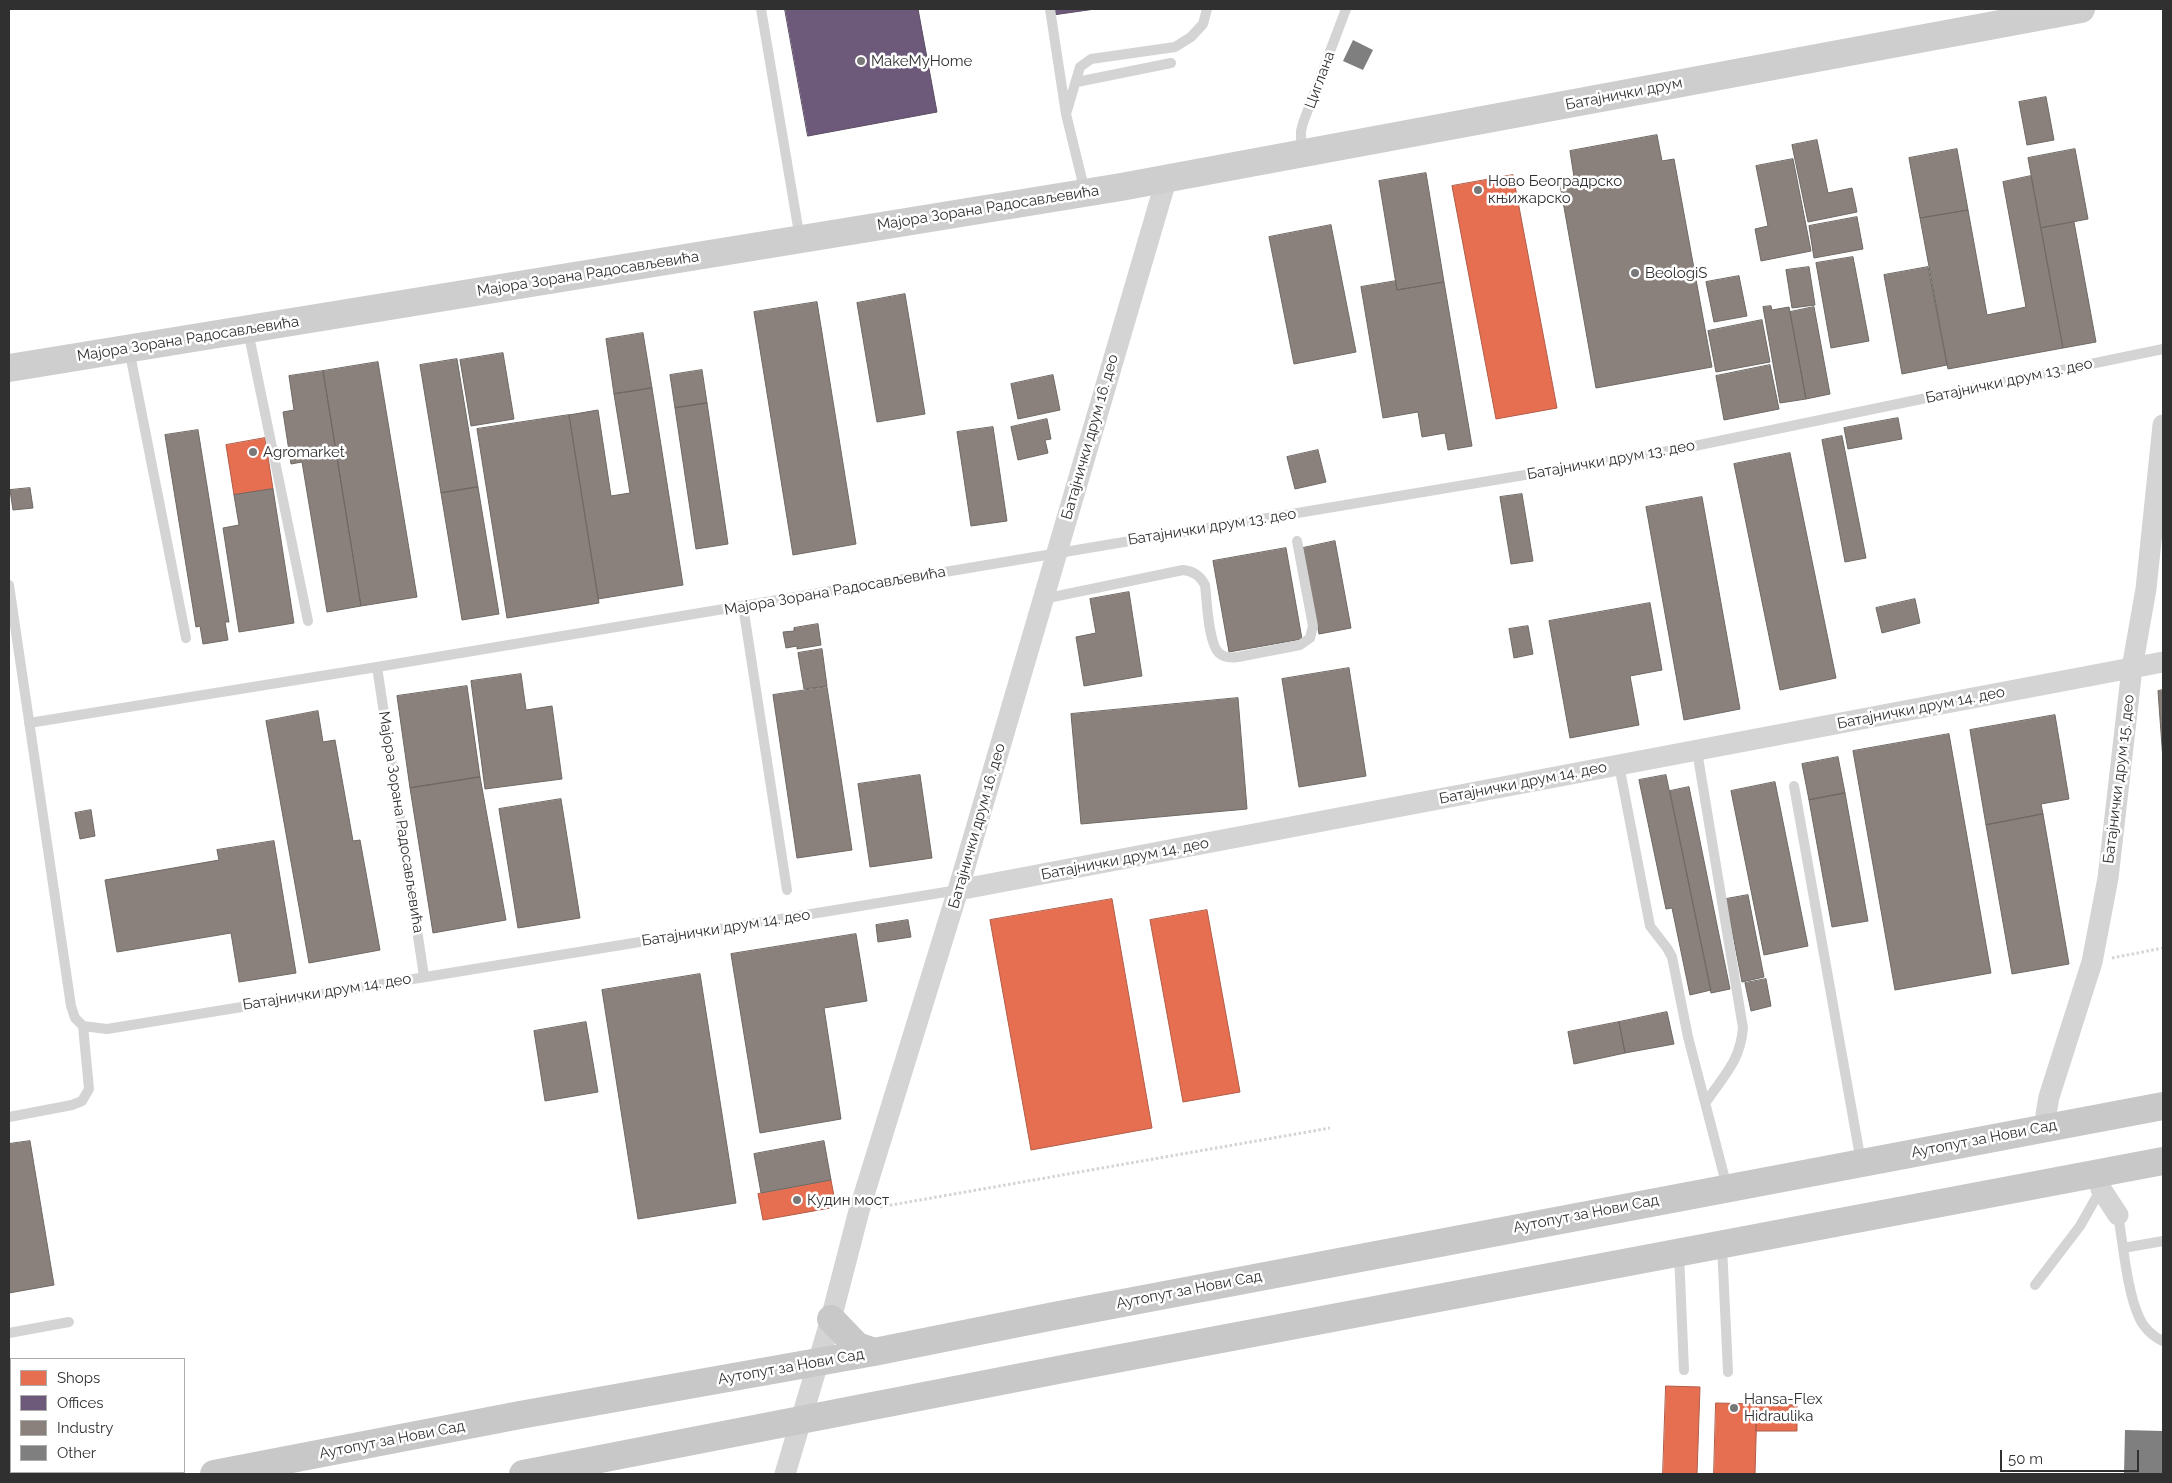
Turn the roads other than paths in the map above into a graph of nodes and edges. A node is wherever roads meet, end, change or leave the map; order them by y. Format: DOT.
graph roads {
  1 [pos="760,9"];
  2 [pos="1050,9"];
  3 [pos="1207,9"];
  4 [pos="1346,9"];
  5 [pos="2082,9"];
  6 [pos="1171,63"];
  7 [pos="1077,82"];
  8 [pos="1066,114"];
  9 [pos="1301,152"];
  10 [pos="1167,178"];
  11 [pos="1085,192"];
  12 [pos="800,239"];
  13 [pos="248,329"];
  14 [pos="2163,348"];
  15 [pos="129,349"];
  16 [pos="9,368"];
  17 [pos="2163,425"];
  18 [pos="1296,541"];
  19 [pos="1056,553"];
  20 [pos="9,585"];
  21 [pos="1042,599"];
  22 [pos="743,606"];
  23 [pos="308,622"];
  24 [pos="186,638"];
  25 [pos="2163,662"];
  26 [pos="377,668"];
  27 [pos="2132,668"];
  28 [pos="29,723"];
  29 [pos="1697,751"];
  30 [pos="1619,766"];
  31 [pos="1794,786"];
  32 [pos="787,890"];
  33 [pos="958,890"];
  34 [pos="424,976"];
  35 [pos="83,1026"];
  36 [pos="1706,1102"];
  37 [pos="2163,1106"];
  38 [pos="9,1117"];
  39 [pos="2048,1127"];
  40 [pos="2163,1161"];
  41 [pos="1861,1162"];
  42 [pos="2100,1181"];
  43 [pos="1727,1187"];
  44 [pos="2118,1214"];
  45 [pos="2163,1241"];
  46 [pos="1722,1245"];
  47 [pos="2123,1248"];
  48 [pos="1679,1252"];
  49 [pos="2035,1285"];
  50 [pos="831,1319"];
  51 [pos="69,1322"];
  52 [pos="9,1333"];
  53 [pos="2163,1341"];
  54 [pos="874,1352"];
  55 [pos="819,1362"];
  56 [pos="1684,1370"];
  57 [pos="1728,1372"];
  58 [pos="799,1421"];
  59 [pos="214,1474"];
  60 [pos="523,1474"];
  61 [pos="785,1474"];
  1 -- 12 [label="lane"];
  2 -- 8 [label="lane"];
  3 -- 7 [label="lane"];
  4 -- 9 [label="lane, Циглана"];
  5 -- 9 [label="main road, Батајнички друм"];
  6 -- 7 [label="lane"];
  7 -- 8 [label="lane"];
  8 -- 11 [label="lane"];
  9 -- 10 [label="main road, Батајнички друм"];
  10 -- 11 [label="main road, Мајора Зорана Радосављевића"];
  10 -- 19 [label="street, Батајнички друм 16. део"];
  11 -- 12 [label="main road, Мајора Зорана Радосављевића"];
  12 -- 13 [label="main road, Мајора Зорана Радосављевића"];
  13 -- 15 [label="main road, Мајора Зорана Радосављевића"];
  13 -- 23 [label="lane"];
  14 -- 19 [label="lane, Батајнички друм 13. део"];
  15 -- 16 [label="main road, Мајора Зорана Радосављевића"];
  15 -- 24 [label="lane"];
  17 -- 27 [label="street, Батајнички друм 15. део"];
  18 -- 21 [label="lane"];
  19 -- 21 [label="street, Батајнички друм 16. део"];
  19 -- 22 [label="lane, Мајора Зорана Радосављевића"];
  20 -- 28 [label="lane"];
  21 -- 33 [label="street, Батајнички друм 16. део"];
  22 -- 26 [label="lane, Мајора Зорана Радосављевића"];
  22 -- 32 [label="lane"];
  25 -- 27 [label="street, Батајнички друм 14. део"];
  26 -- 28 [label="lane, Мајора Зорана Радосављевића"];
  26 -- 34 [label="lane, Мајора Зорана Радосављевића"];
  27 -- 29 [label="street, Батајнички друм 14. део"];
  27 -- 39 [label="street, Батајнички друм 15. део"];
  28 -- 35 [label="lane"];
  29 -- 30 [label="street, Батајнички друм 14. део"];
  29 -- 36 [label="lane"];
  30 -- 33 [label="street, Батајнички друм 14. део"];
  30 -- 36 [label="lane"];
  31 -- 41 [label="lane"];
  33 -- 34 [label="lane, Батајнички друм 14. део"];
  33 -- 50 [label="street, Батајнички друм 16. део"];
  34 -- 35 [label="lane, Батајнички друм 14. део"];
  35 -- 38 [label="lane"];
  36 -- 43 [label="lane"];
  37 -- 39 [label="main road, Аутопут за Нови Сад"];
  39 -- 41 [label="main road, Аутопут за Нови Сад"];
  40 -- 42 [label="main road"];
  41 -- 43 [label="main road, Аутопут за Нови Сад"];
  42 -- 44 [label="street"];
  42 -- 46 [label="main road"];
  42 -- 49 [label="lane"];
  43 -- 54 [label="main road, Аутопут за Нови Сад"];
  44 -- 47 [label="lane"];
  45 -- 47 [label="lane"];
  46 -- 48 [label="main road"];
  46 -- 57 [label="lane"];
  47 -- 53 [label="lane"];
  48 -- 56 [label="lane"];
  48 -- 58 [label="main road"];
  50 -- 54 [label="main road"];
  50 -- 55 [label="street, Батајнички друм 16. део"];
  51 -- 52 [label="lane"];
  54 -- 55 [label="main road, Аутопут за Нови Сад"];
  55 -- 58 [label="street, Батајнички друм 16. део"];
  55 -- 59 [label="main road, Аутопут за Нови Сад"];
  58 -- 60 [label="main road"];
  58 -- 61 [label="street, Батајнички друм 16. део"];
}
